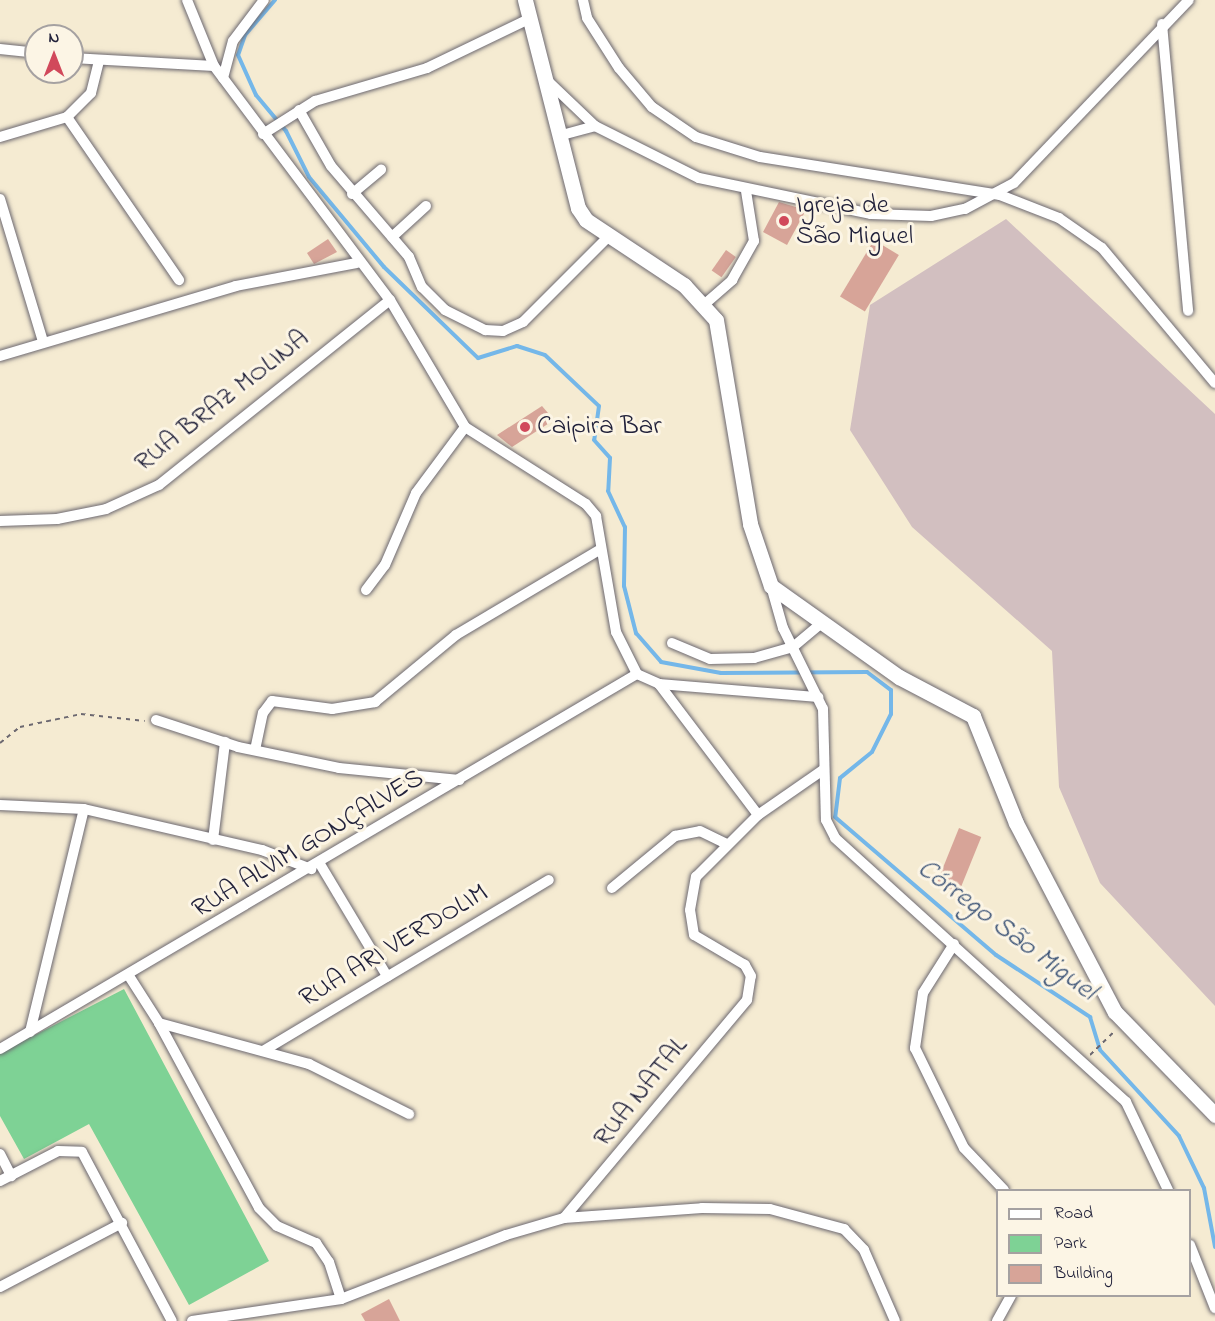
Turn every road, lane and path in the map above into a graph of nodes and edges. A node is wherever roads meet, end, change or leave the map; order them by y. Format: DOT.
graph roads {
  1 [pos="187,0"];
  2 [pos="264,0"];
  3 [pos="525,0"];
  4 [pos="583,0"];
  5 [pos="1189,0"];
  6 [pos="529,19"];
  7 [pos="1162,24"];
  8 [pos="0,49"];
  9 [pos="24,52"];
  10 [pos="84,59"];
  11 [pos="99,61"];
  12 [pos="214,66"];
  13 [pos="223,78"];
  14 [pos="550,83"];
  15 [pos="296,112"];
  16 [pos="67,117"];
  17 [pos="595,126"];
  18 [pos="266,131"];
  19 [pos="562,135"];
  20 [pos="0,137"];
  21 [pos="381,170"];
  22 [pos="746,191"];
  23 [pos="352,194"];
  24 [pos="1000,195"];
  25 [pos="0,199"];
  26 [pos="426,206"];
  27 [pos="609,236"];
  28 [pos="392,237"];
  29 [pos="357,262"];
  30 [pos="179,280"];
  31 [pos="390,300"];
  32 [pos="706,303"];
  33 [pos="1188,311"];
  34 [pos="43,341"];
  35 [pos="0,356"];
  36 [pos="1215,383"];
  37 [pos="465,427"];
  38 [pos="0,521"];
  39 [pos="599,550"];
  40 [pos="771,586"];
  41 [pos="366,590"];
  42 [pos="820,624"];
  43 [pos="672,643"];
  44 [pos="794,651"];
  45 [pos="637,674"];
  46 [pos="659,684"];
  47 [pos="816,693"];
  48 [pos="156,720"];
  49 [pos="0,742"];
  50 [pos="225,742"];
  51 [pos="255,750"];
  52 [pos="823,770"];
  53 [pos="459,780"];
  54 [pos="0,805"];
  55 [pos="84,810"];
  56 [pos="758,814"];
  57 [pos="213,840"];
  58 [pos="724,843"];
  59 [pos="316,867"];
  60 [pos="549,879"];
  61 [pos="612,888"];
  62 [pos="954,945"];
  63 [pos="129,976"];
  64 [pos="387,976"];
  65 [pos="159,1023"];
  66 [pos="30,1032"];
  67 [pos="1113,1033"];
  68 [pos="0,1049"];
  69 [pos="263,1051"];
  70 [pos="1092,1053"];
  71 [pos="409,1114"];
  72 [pos="1215,1115"];
  73 [pos="0,1154"];
  74 [pos="11,1176"];
  75 [pos="0,1181"];
  76 [pos="1002,1189"];
  77 [pos="1167,1189"];
  78 [pos="564,1218"];
  79 [pos="122,1223"];
  80 [pos="1191,1248"];
  81 [pos="0,1287"];
  82 [pos="1010,1297"];
  83 [pos="341,1299"];
  84 [pos="1215,1308"];
  85 [pos="267,1316"];
  86 [pos="172,1321"];
  87 [pos="192,1321"];
  88 [pos="895,1321"];
  89 [pos="998,1321"];
  1 -- 12 [label="street"];
  2 -- 13 [label="street"];
  3 -- 6 [label="main road"];
  4 -- 24 [label="street"];
  5 -- 7 [label="street"];
  6 -- 14 [label="main road"];
  6 -- 15 [label="street"];
  7 -- 24 [label="street"];
  7 -- 33 [label="street"];
  8 -- 9 [label="street"];
  10 -- 11 [label="street"];
  11 -- 12 [label="street"];
  11 -- 16 [label="street"];
  12 -- 13 [label="street"];
  13 -- 18 [label="street"];
  14 -- 17 [label="street"];
  14 -- 19 [label="main road"];
  15 -- 18 [label="street"];
  15 -- 23 [label="street"];
  16 -- 20 [label="street"];
  16 -- 30 [label="street"];
  17 -- 19 [label="street"];
  17 -- 22 [label="street"];
  18 -- 29 [label="street"];
  19 -- 27 [label="main road"];
  21 -- 23 [label="street"];
  22 -- 24 [label="street"];
  22 -- 32 [label="street"];
  23 -- 28 [label="street"];
  24 -- 36 [label="street"];
  25 -- 34 [label="street"];
  26 -- 28 [label="street"];
  27 -- 28 [label="street"];
  27 -- 32 [label="main road"];
  29 -- 31 [label="street"];
  29 -- 34 [label="street"];
  31 -- 37 [label="street"];
  31 -- 38 [label="street, RUA BRAZ MOLINA"];
  32 -- 40 [label="main road"];
  34 -- 35 [label="street"];
  37 -- 39 [label="street"];
  37 -- 41 [label="street"];
  39 -- 45 [label="street"];
  39 -- 51 [label="street"];
  40 -- 42 [label="main road"];
  40 -- 44 [label="street"];
  42 -- 44 [label="street"];
  42 -- 72 [label="main road"];
  43 -- 44 [label="street"];
  44 -- 47 [label="street"];
  45 -- 46 [label="street"];
  45 -- 53 [label="street, RUA ALVIM GONÇALVES"];
  46 -- 47 [label="street"];
  46 -- 56 [label="street"];
  47 -- 52 [label="street"];
  48 -- 49 [label="path"];
  48 -- 50 [label="street"];
  50 -- 51 [label="street"];
  50 -- 57 [label="street"];
  51 -- 53 [label="street"];
  52 -- 56 [label="street, RUA NATAL"];
  52 -- 62 [label="street"];
  53 -- 59 [label="street, RUA ALVIM GONÇALVES"];
  54 -- 55 [label="street"];
  55 -- 57 [label="street"];
  55 -- 66 [label="street"];
  56 -- 58 [label="street, RUA NATAL"];
  57 -- 59 [label="street"];
  58 -- 61 [label="street"];
  58 -- 78 [label="street, RUA NATAL"];
  59 -- 63 [label="street, RUA ALVIM GONÇALVES"];
  59 -- 64 [label="street"];
  60 -- 64 [label="street, RUA ARI VERDOLIM"];
  62 -- 76 [label="street"];
  62 -- 77 [label="street"];
  63 -- 65 [label="street"];
  63 -- 66 [label="street, RUA ALVIM GONÇALVES"];
  64 -- 69 [label="street, RUA ARI VERDOLIM"];
  65 -- 69 [label="street"];
  65 -- 83 [label="street"];
  66 -- 68 [label="street, RUA ALVIM GONÇALVES"];
  67 -- 70 [label="path"];
  69 -- 71 [label="street"];
  73 -- 74 [label="street"];
  74 -- 75 [label="street"];
  74 -- 79 [label="street"];
  78 -- 83 [label="street"];
  78 -- 88 [label="street"];
  79 -- 81 [label="street"];
  79 -- 86 [label="street"];
  80 -- 84 [label="street"];
  82 -- 89 [label="street"];
  83 -- 85 [label="street"];
  85 -- 87 [label="street"];
}
